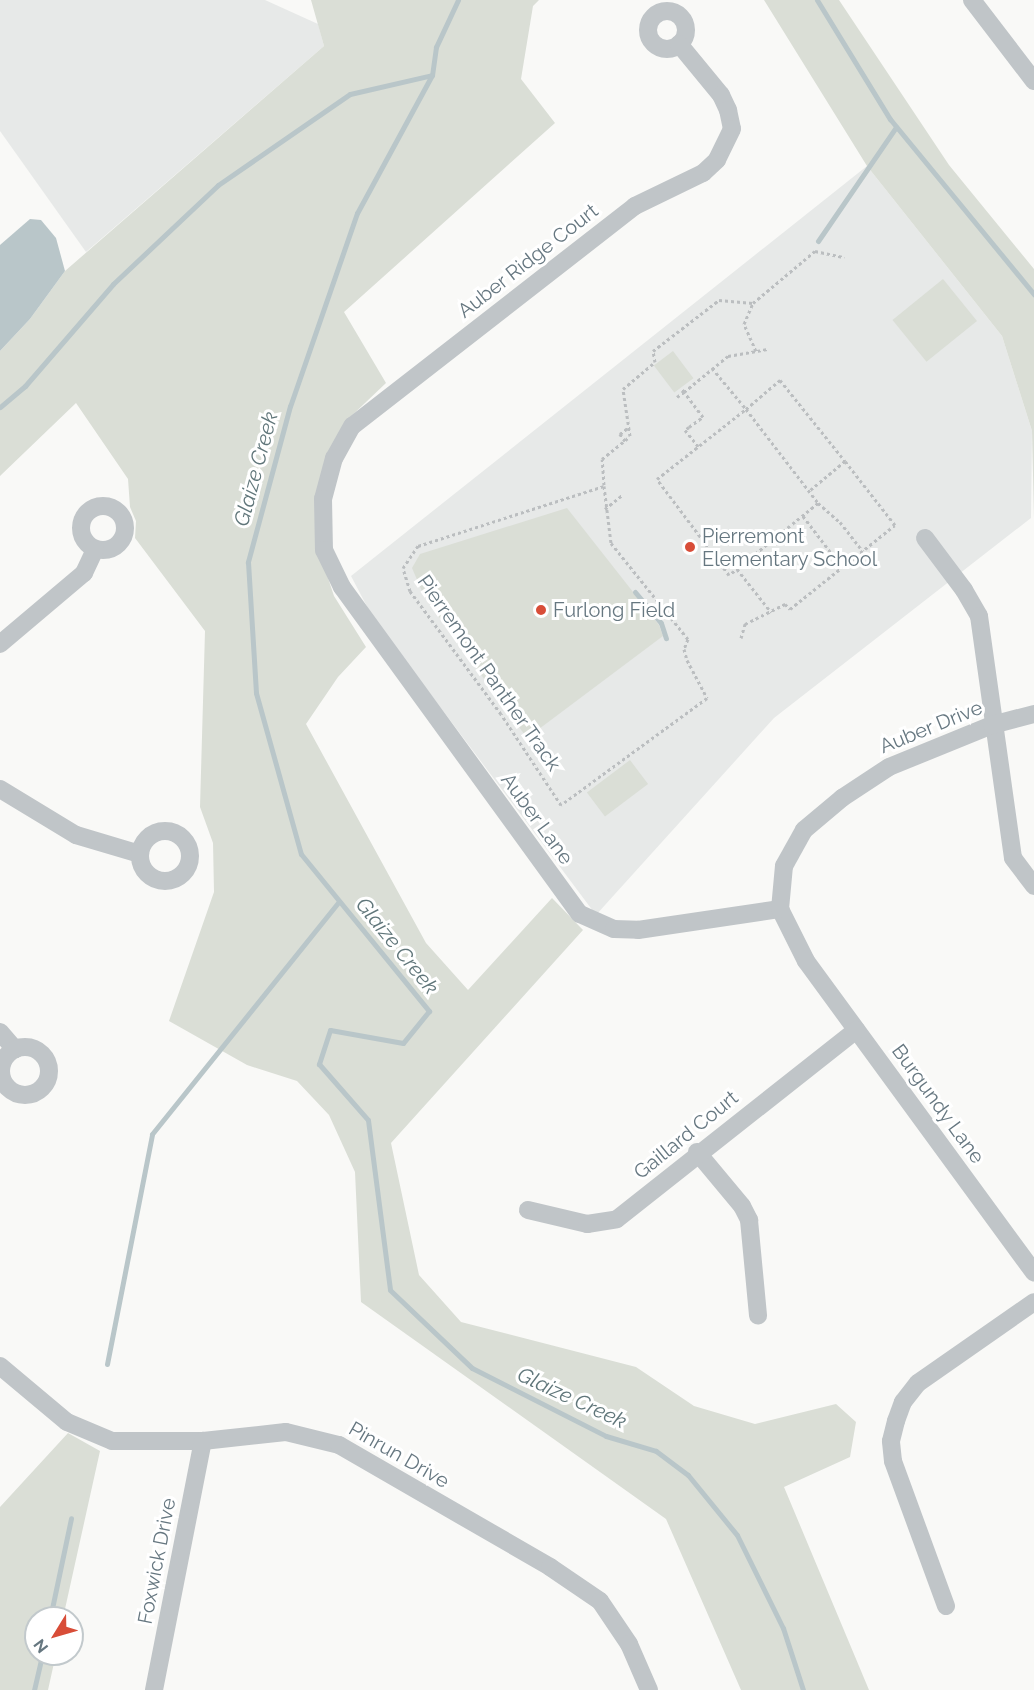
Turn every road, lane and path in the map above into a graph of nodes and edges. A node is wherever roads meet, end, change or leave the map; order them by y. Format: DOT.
graph roads {
  1 [pos="972,0"];
  2 [pos="679,44"];
  3 [pos="1034,81"];
  4 [pos="844,257"];
  5 [pos="753,303"];
  6 [pos="767,349"];
  7 [pos="756,351"];
  8 [pos="712,368"];
  9 [pos="682,390"];
  10 [pos="677,397"];
  11 [pos="746,409"];
  12 [pos="629,427"];
  13 [pos="625,441"];
  14 [pos="698,447"];
  15 [pos="845,461"];
  16 [pos="604,486"];
  17 [pos="809,491"];
  18 [pos="622,495"];
  19 [pos="819,503"];
  20 [pos="605,508"];
  21 [pos="803,516"];
  22 [pos="322,529"];
  23 [pos="925,538"];
  24 [pos="95,549"];
  25 [pos="863,551"];
  26 [pos="855,557"];
  27 [pos="737,569"];
  28 [pos="771,612"];
  29 [pos="741,638"];
  30 [pos="0,644"];
  31 [pos="1034,714"];
  32 [pos="992,725"];
  33 [pos="0,789"];
  34 [pos="140,854"];
  35 [pos="1034,886"];
  36 [pos="780,909"];
  37 [pos="856,1030"];
  38 [pos="0,1032"];
  39 [pos="15,1049"];
  40 [pos="697,1152"];
  41 [pos="528,1210"];
  42 [pos="1034,1273"];
  43 [pos="1034,1302"];
  44 [pos="758,1316"];
  45 [pos="0,1366"];
  46 [pos="203,1441"];
  47 [pos="946,1606"];
  48 [pos="154,1690"];
  49 [pos="649,1690"];
  1 -- 3 [label="street"];
  2 -- 22 [label="street, Auber Ridge Court"];
  4 -- 5 [label="path"];
  5 -- 7 [label="path"];
  5 -- 12 [label="path"];
  6 -- 7 [label="path"];
  7 -- 8 [label="path"];
  8 -- 9 [label="path"];
  8 -- 11 [label="path"];
  9 -- 10 [label="path"];
  9 -- 14 [label="path"];
  11 -- 14 [label="path"];
  11 -- 15 [label="path"];
  11 -- 17 [label="path"];
  12 -- 13 [label="path"];
  12 -- 13 [label="path"];
  13 -- 16 [label="path"];
  14 -- 27 [label="path"];
  15 -- 17 [label="path"];
  15 -- 25 [label="path"];
  16 -- 20 [label="path, Pierremont Panther Track"];
  16 -- 20 [label="path, Pierremont Panther Track"];
  17 -- 19 [label="path"];
  18 -- 20 [label="path"];
  19 -- 21 [label="path"];
  19 -- 25 [label="path"];
  21 -- 26 [label="path"];
  21 -- 27 [label="path"];
  22 -- 36 [label="street, Auber Lane"];
  23 -- 32 [label="street"];
  24 -- 30 [label="street"];
  25 -- 26 [label="path"];
  26 -- 28 [label="path"];
  27 -- 28 [label="path"];
  28 -- 29 [label="path"];
  31 -- 32 [label="street, Auber Drive"];
  32 -- 35 [label="street"];
  32 -- 36 [label="street, Auber Drive"];
  33 -- 34 [label="street"];
  36 -- 37 [label="street, Burgundy Lane"];
  37 -- 40 [label="street, Gaillard Court"];
  37 -- 42 [label="street, Burgundy Lane"];
  38 -- 39 [label="street"];
  40 -- 41 [label="street, Gaillard Court"];
  40 -- 44 [label="street"];
  43 -- 47 [label="street"];
  45 -- 46 [label="street, Pinrun Drive"];
  46 -- 48 [label="street, Foxwick Drive"];
  46 -- 49 [label="street, Pinrun Drive"];
}
